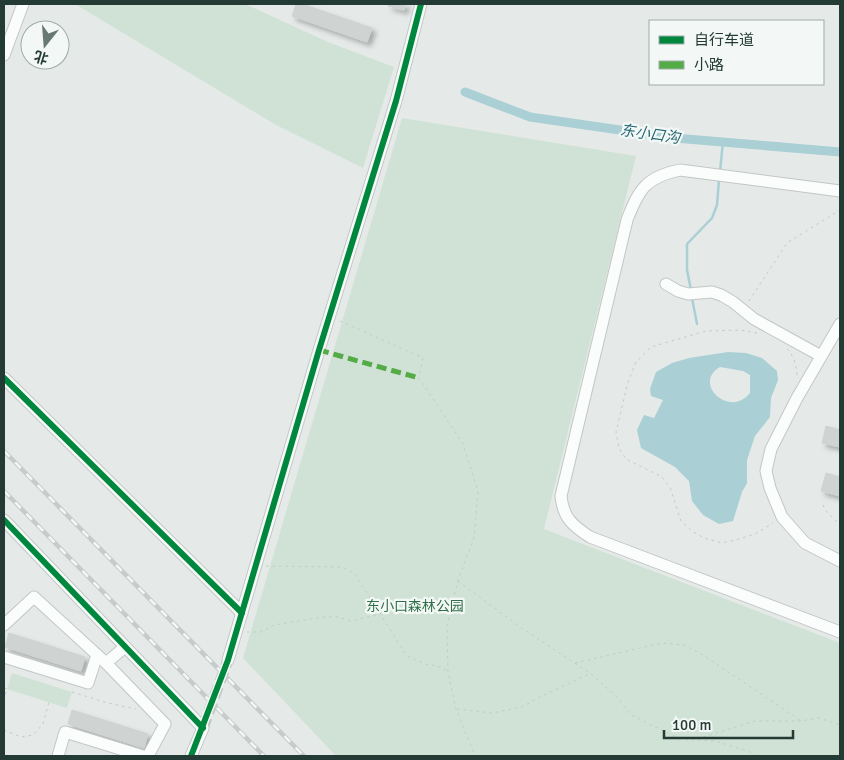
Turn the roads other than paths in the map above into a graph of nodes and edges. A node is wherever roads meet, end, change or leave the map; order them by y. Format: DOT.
graph roads {
  1 [pos="23,4"];
  2 [pos="421,4"];
  3 [pos="4,55"];
  4 [pos="840,191"];
  5 [pos="666,284"];
  6 [pos="840,324"];
  7 [pos="821,356"];
  8 [pos="4,378"];
  9 [pos="4,520"];
  10 [pos="840,562"];
  11 [pos="242,613"];
  12 [pos="4,625"];
  13 [pos="840,632"];
  14 [pos="125,646"];
  15 [pos="97,654"];
  16 [pos="4,657"];
  17 [pos="228,660"];
  18 [pos="106,663"];
  19 [pos="58,756"];
  20 [pos="143,756"];
  21 [pos="148,756"];
  22 [pos="192,756"];
  1 -- 3 [label="street"];
  2 -- 11 [label="street"];
  4 -- 13 [label="street"];
  5 -- 7 [label="street"];
  6 -- 7 [label="street"];
  7 -- 10 [label="street"];
  8 -- 11 [label="street"];
  9 -- 14 [label="street"];
  11 -- 17 [label="street"];
  12 -- 15 [label="street"];
  14 -- 18 [label="street"];
  14 -- 22 [label="street"];
  15 -- 16 [label="street"];
  15 -- 18 [label="street"];
  18 -- 21 [label="street"];
  19 -- 20 [label="street"];
}
